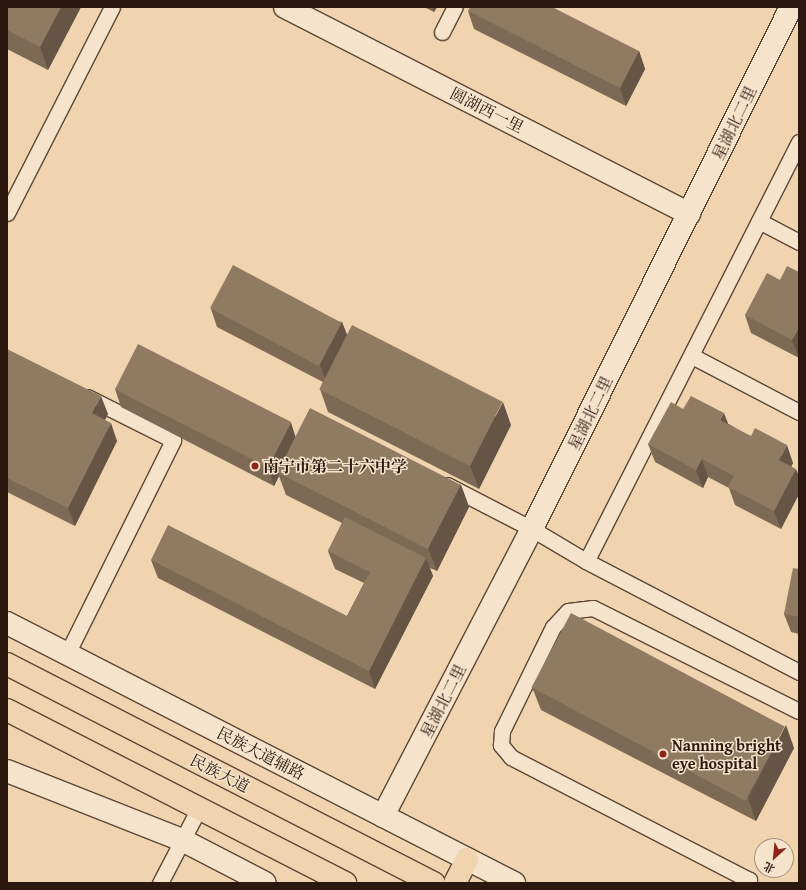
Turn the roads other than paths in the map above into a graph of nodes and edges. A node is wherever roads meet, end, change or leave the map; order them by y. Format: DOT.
graph roads {
  1 [pos="112,7"];
  2 [pos="285,7"];
  3 [pos="455,7"];
  4 [pos="791,7"];
  5 [pos="442,32"];
  6 [pos="799,142"];
  7 [pos="7,213"];
  8 [pos="689,214"];
  9 [pos="758,221"];
  10 [pos="799,242"];
  11 [pos="692,356"];
  12 [pos="76,392"];
  13 [pos="799,412"];
  14 [pos="436,480"];
  15 [pos="532,529"];
  16 [pos="586,561"];
  17 [pos="7,623"];
  18 [pos="67,654"];
  19 [pos="7,664"];
  20 [pos="799,672"];
  21 [pos="7,710"];
  22 [pos="799,711"];
  23 [pos="7,771"];
  24 [pos="199,808"];
  25 [pos="383,816"];
  26 [pos="182,840"];
  27 [pos="467,859"];
  28 [pos="160,883"];
  29 [pos="265,883"];
  30 [pos="345,883"];
  31 [pos="434,883"];
  32 [pos="455,883"];
  33 [pos="514,883"];
  34 [pos="747,883"];
  1 -- 7 [label="lane"];
  2 -- 8 [label="street, 圆湖西一里"];
  3 -- 5 [label="lane"];
  4 -- 8 [label="street, 星湖北二里"];
  6 -- 9 [label="lane"];
  8 -- 15 [label="street, 星湖北二里"];
  9 -- 10 [label="lane"];
  9 -- 11 [label="lane"];
  11 -- 13 [label="lane"];
  11 -- 16 [label="lane"];
  12 -- 18 [label="lane"];
  14 -- 15 [label="lane"];
  15 -- 16 [label="lane"];
  15 -- 25 [label="street, 星湖北二里"];
  16 -- 20 [label="lane"];
  17 -- 18 [label="street, 民族大道辅路"];
  18 -- 25 [label="street, 民族大道辅路"];
  19 -- 31 [label="highway, 民族大道"];
  21 -- 24 [label="highway"];
  22 -- 34 [label="lane"];
  23 -- 26 [label="street"];
  24 -- 26 [label="lane"];
  24 -- 30 [label="highway"];
  25 -- 27 [label="street, 民族大道辅路"];
  26 -- 28 [label="lane"];
  26 -- 29 [label="street"];
  27 -- 32 [label="highway"];
  27 -- 33 [label="street, 民族大道辅路"];
}
